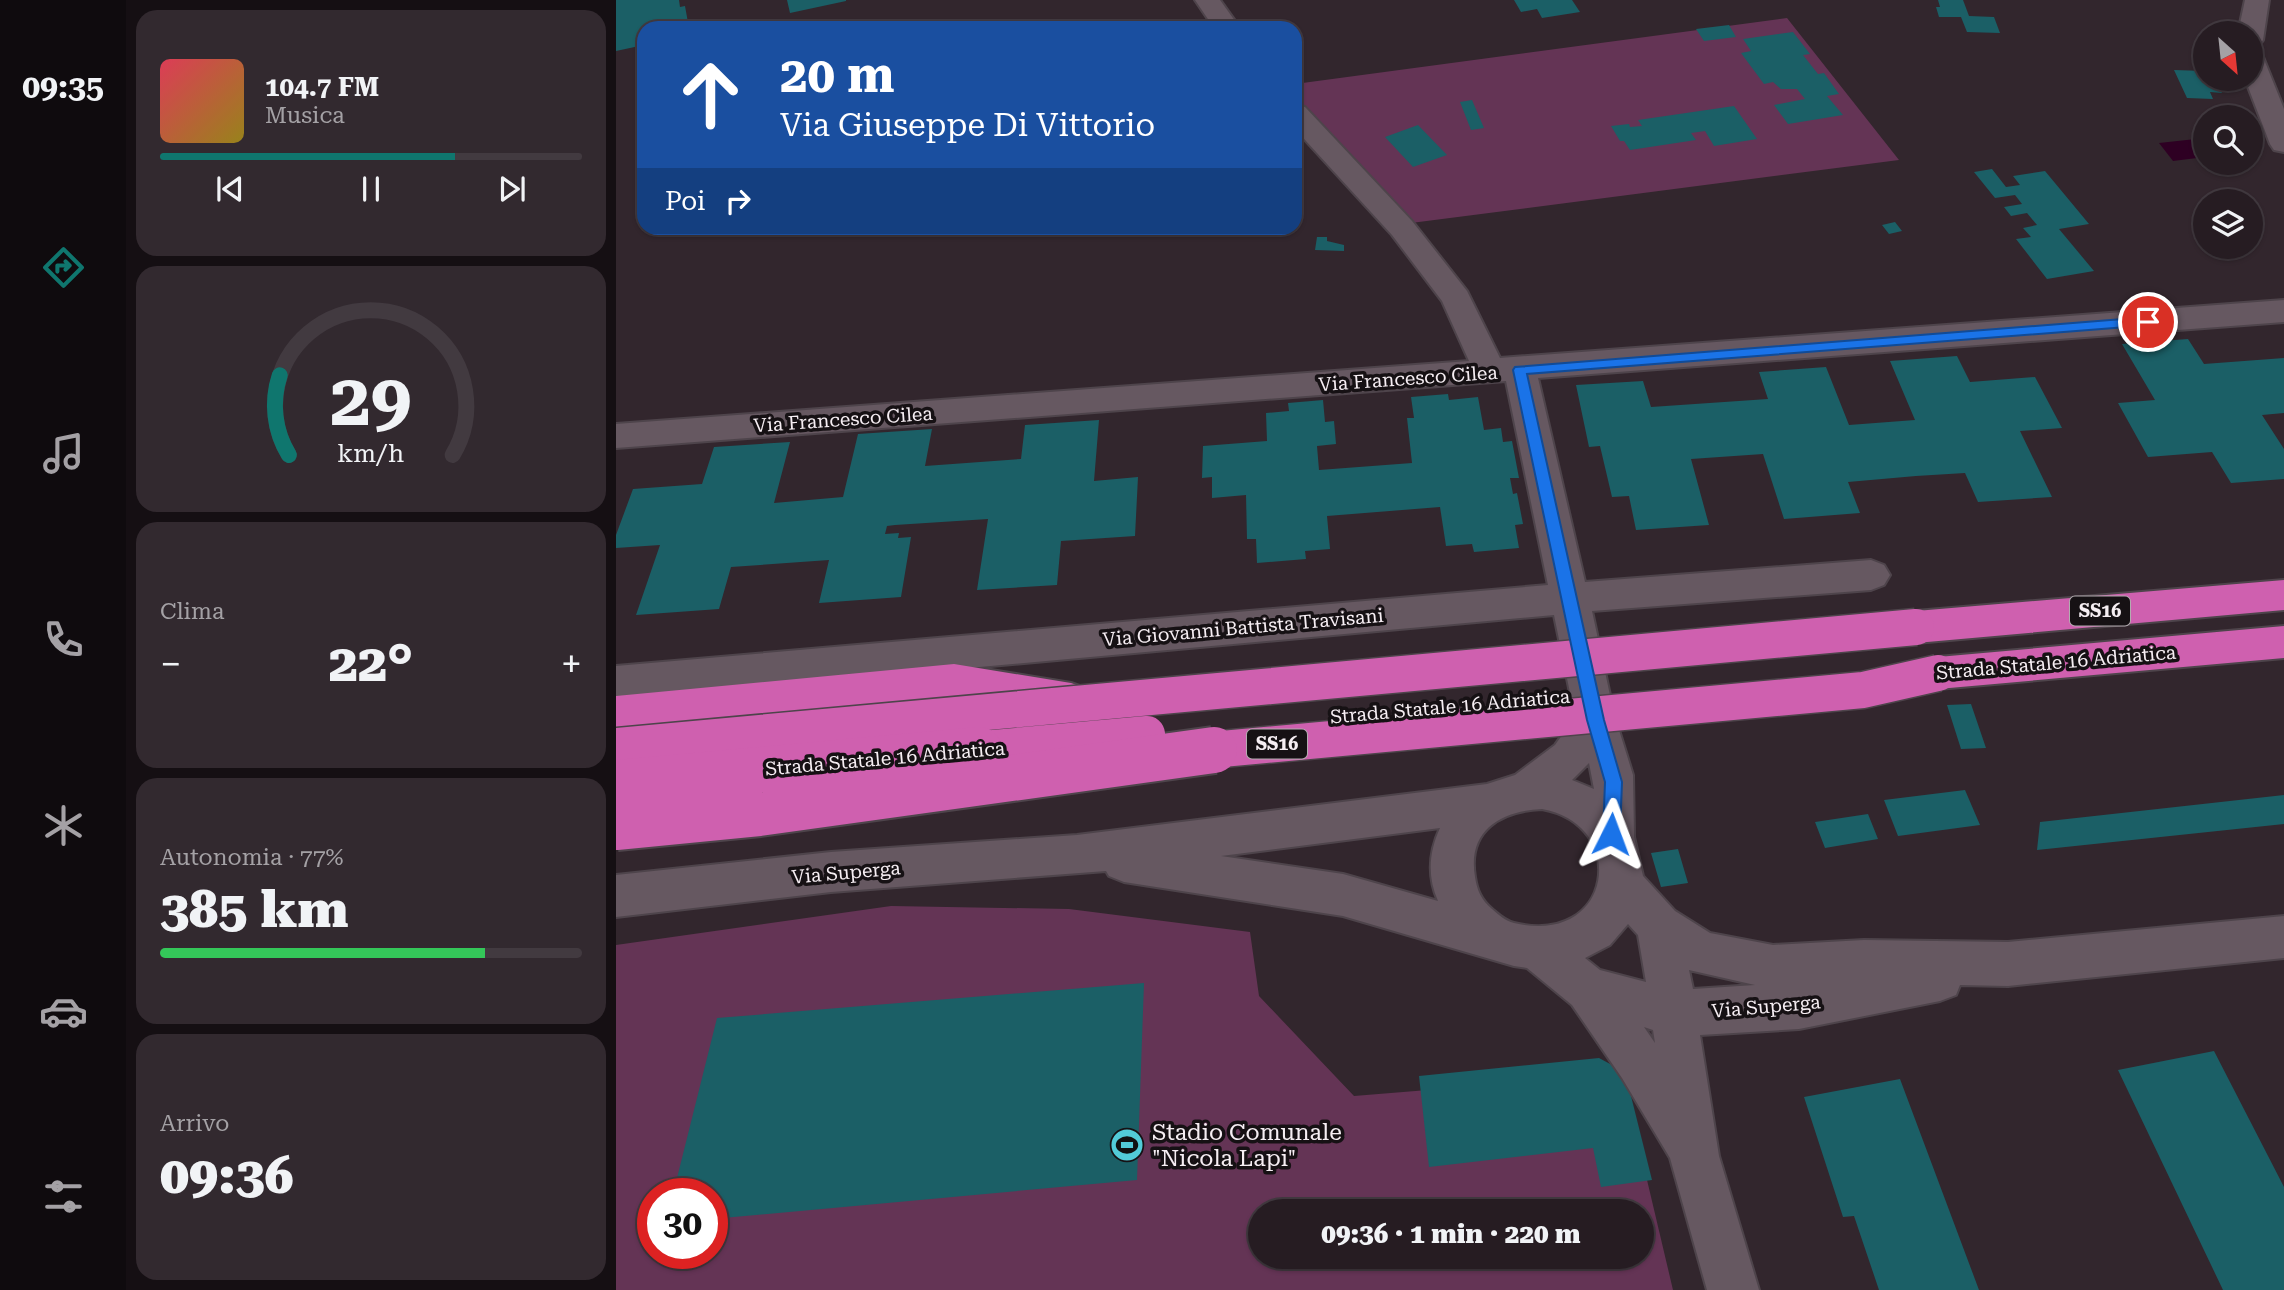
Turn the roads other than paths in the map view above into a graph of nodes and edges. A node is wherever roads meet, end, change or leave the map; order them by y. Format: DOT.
graph roads {
  1 [pos="1207,0"];
  2 [pos="2257,0"];
  3 [pos="1222,21"];
  4 [pos="2253,21"];
  5 [pos="2263,72"];
  6 [pos="1302,121"];
  7 [pos="2284,144"];
  8 [pos="2284,311"];
  9 [pos="1505,371"];
  10 [pos="616,436"];
  11 [pos="1871,575"];
  12 [pos="2284,596"];
  13 [pos="1570,598"];
  14 [pos="2284,642"];
  15 [pos="1938,673"];
  16 [pos="616,683"];
  17 [pos="1093,703"];
  18 [pos="616,713"];
  19 [pos="1595,720"];
  20 [pos="616,746"];
  21 [pos="616,783"];
  22 [pos="1527,790"];
  23 [pos="1487,803"];
  24 [pos="616,827"];
  25 [pos="1611,834"];
  26 [pos="1077,855"];
  27 [pos="1621,884"];
  28 [pos="616,896"];
  29 [pos="1659,926"];
  30 [pos="2284,937"];
  31 [pos="1520,944"];
  32 [pos="2008,964"];
  33 [pos="1588,989"];
  34 [pos="1674,1013"];
  35 [pos="1693,1156"];
  36 [pos="1732,1290"];
  1 -- 3 [label="street"];
  2 -- 4 [label="street"];
  5 -- 7 [label="street"];
  6 -- 9 [label="street"];
  8 -- 9 [label="street, Via Francesco Cilea"];
  9 -- 10 [label="street, Via Francesco Cilea"];
  9 -- 13 [label="street"];
  11 -- 13 [label="street, Via Giovanni Battista Travisani"];
  12 -- 17 [label="highway, Strada Statale 16 Adriatica / SS16, bridge"];
  13 -- 16 [label="street, Via Giovanni Battista Travisani"];
  13 -- 19 [label="street"];
  14 -- 15 [label="highway, Strada Statale 16 Adriatica / SS16"];
  15 -- 21 [label="highway, Strada Statale 16 Adriatica / SS16, bridge"];
  15 -- 24 [label="highway, SS16, bridge"];
  17 -- 18 [label="highway, SS16, bridge"];
  17 -- 20 [label="highway, Strada Statale 16 Adriatica / SS16, bridge"];
  19 -- 22 [label="street"];
  19 -- 25 [label="street"];
  22 -- 23 [label="street, Via Superga"];
  22 -- 25 [label="street, Via Superga"];
  23 -- 26 [label="street, Via Superga"];
  23 -- 31 [label="street, Via Superga"];
  25 -- 27 [label="street, Via Superga"];
  26 -- 28 [label="street, Via Superga"];
  26 -- 31 [label="street, Via Superga"];
  27 -- 29 [label="street, Via Superga"];
  27 -- 31 [label="street, Via Superga"];
  29 -- 32 [label="street, Via Superga"];
  29 -- 34 [label="street"];
  30 -- 32 [label="street, Via Superga"];
  31 -- 33 [label="street, Via Superga"];
  32 -- 34 [label="street, Via Superga"];
  33 -- 34 [label="street, Via Superga"];
  33 -- 35 [label="street"];
  34 -- 35 [label="street"];
  35 -- 36 [label="street"];
}
